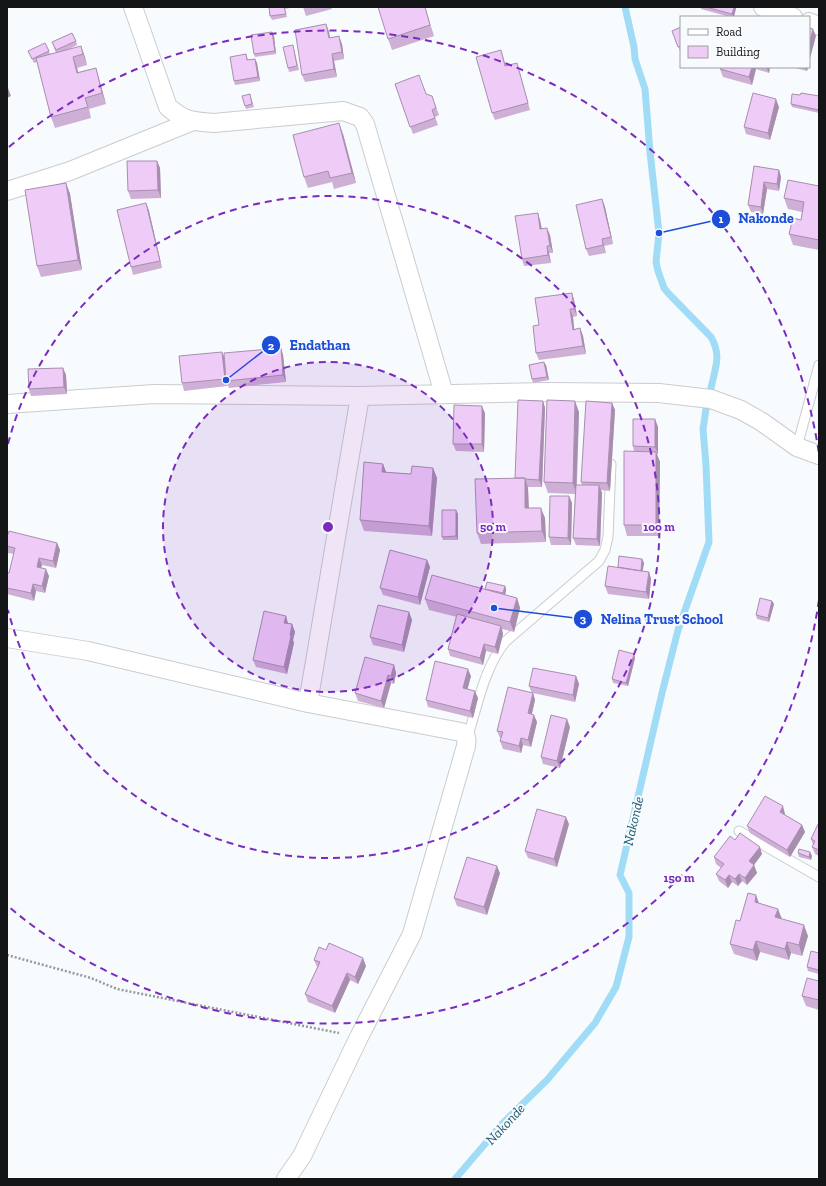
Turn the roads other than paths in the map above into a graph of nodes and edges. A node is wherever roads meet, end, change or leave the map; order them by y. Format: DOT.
graph roads {
  1 [pos="133,7"];
  2 [pos="763,7"];
  3 [pos="790,16"];
  4 [pos="193,122"];
  5 [pos="7,191"];
  6 [pos="819,365"];
  7 [pos="444,394"];
  8 [pos="360,396"];
  9 [pos="7,404"];
  10 [pos="797,447"];
  11 [pos="611,453"];
  12 [pos="819,455"];
  13 [pos="7,638"];
  14 [pos="308,703"];
  15 [pos="467,739"];
  16 [pos="739,830"];
  17 [pos="819,877"];
  18 [pos="286,1179"];
  1 -- 4 [label="street"];
  2 -- 3 [label="street"];
  4 -- 5 [label="street"];
  4 -- 7 [label="street"];
  6 -- 10 [label="lane"];
  7 -- 8 [label="street"];
  7 -- 10 [label="street"];
  8 -- 9 [label="street"];
  8 -- 14 [label="street"];
  10 -- 12 [label="street"];
  11 -- 15 [label="lane"];
  13 -- 14 [label="street"];
  14 -- 15 [label="street"];
  15 -- 18 [label="street"];
  16 -- 17 [label="lane"];
}
